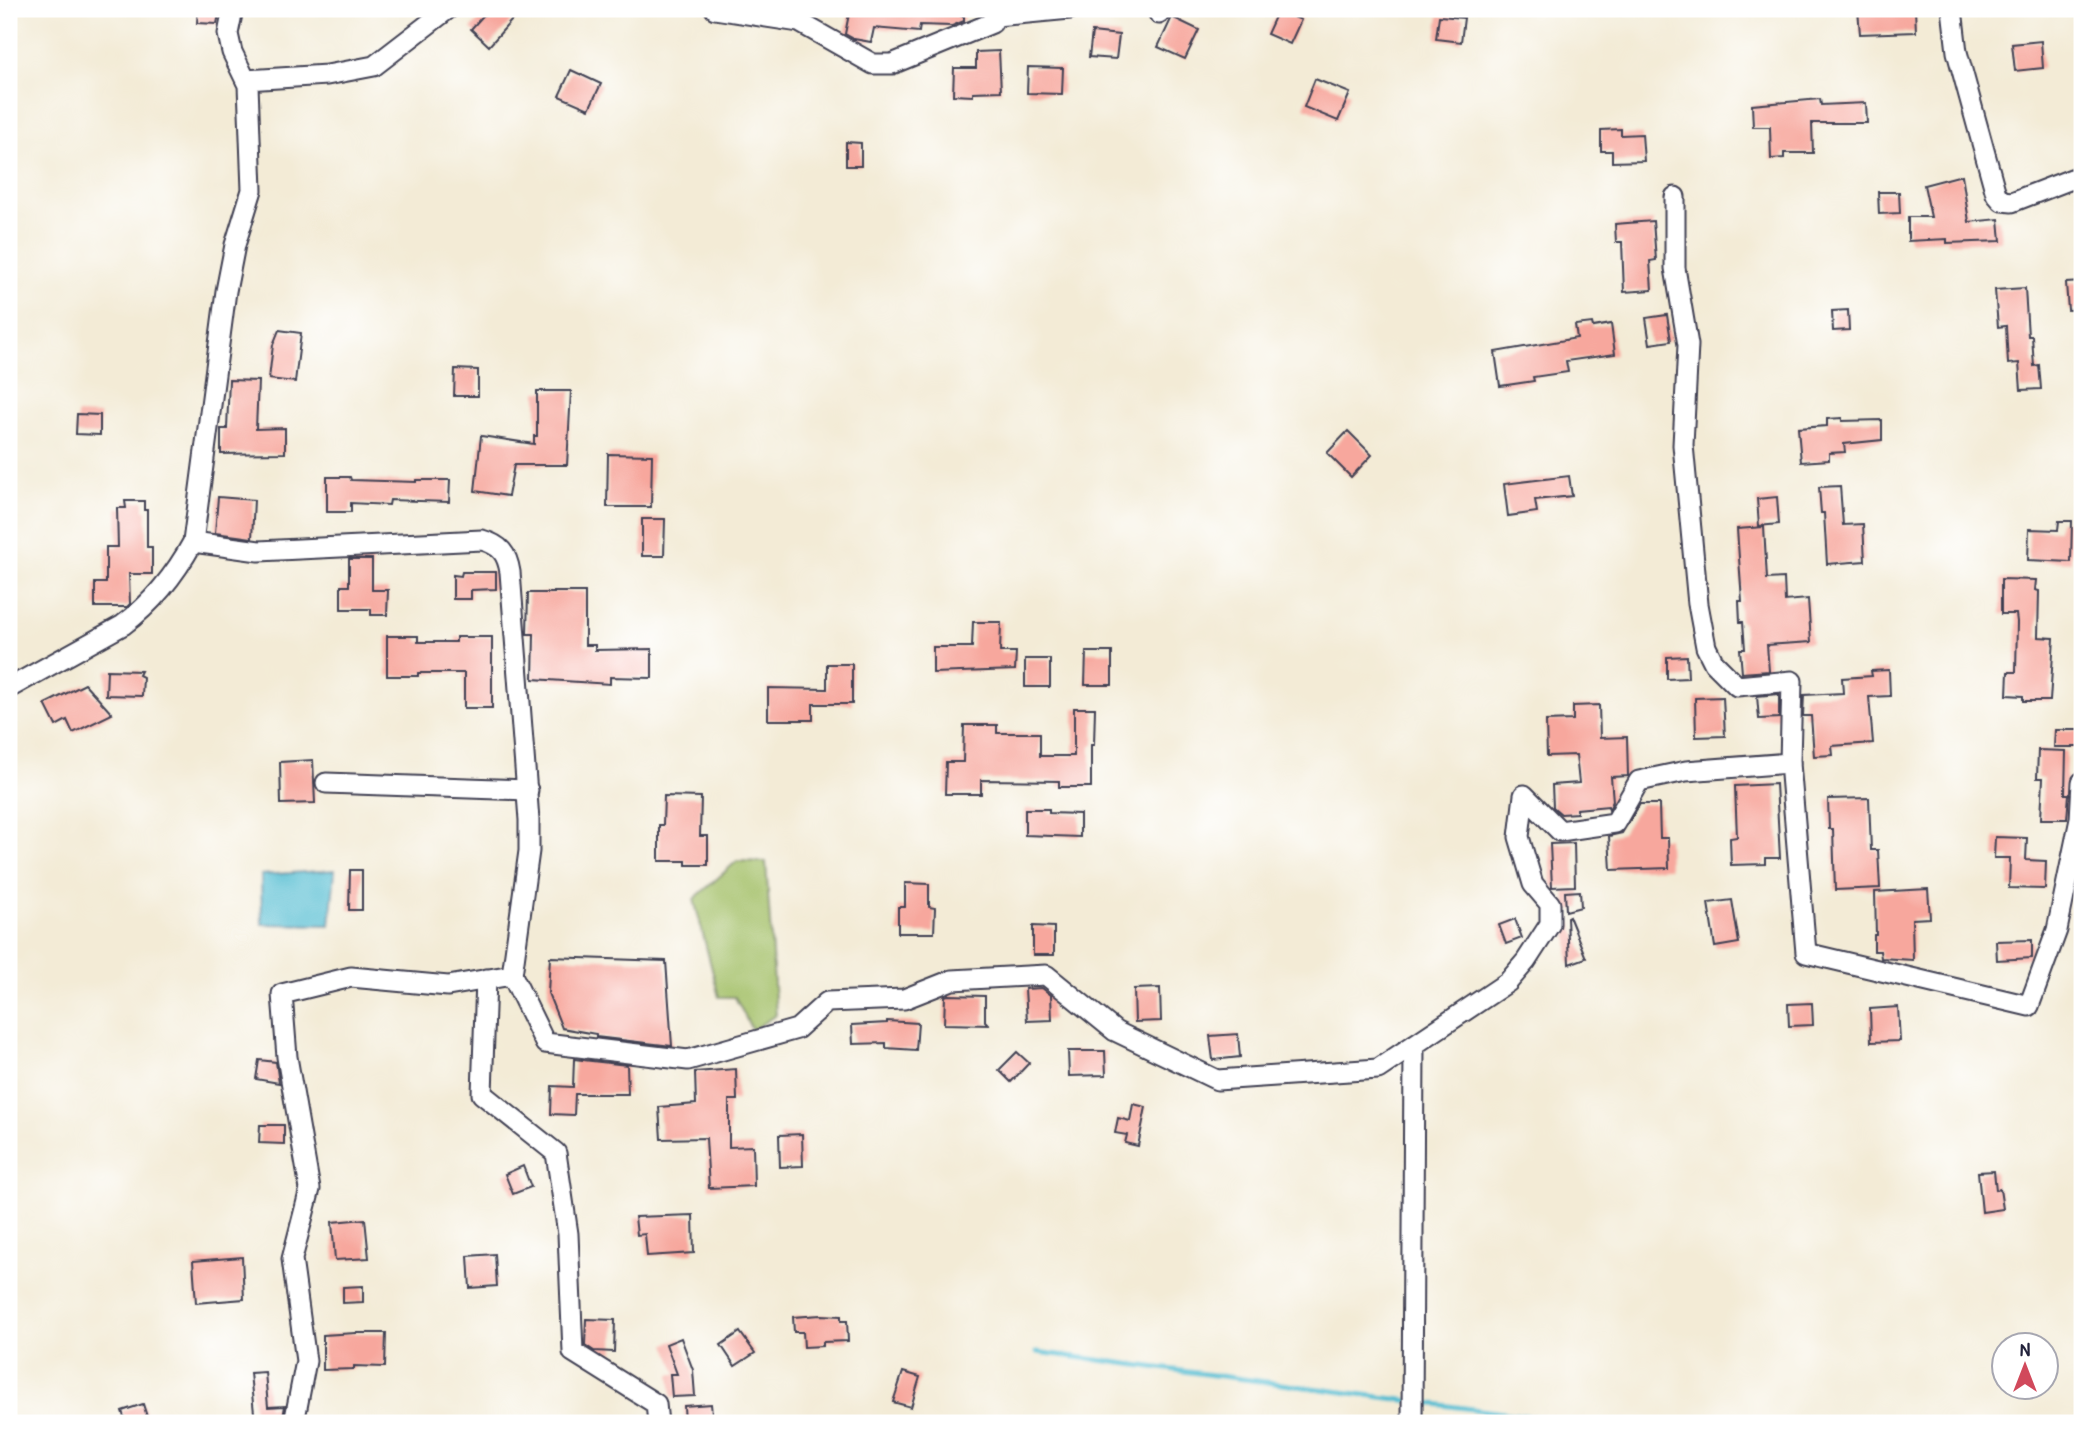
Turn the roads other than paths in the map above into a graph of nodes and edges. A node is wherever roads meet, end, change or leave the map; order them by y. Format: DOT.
graph roads {
  1 [pos="233,9"];
  2 [pos="448,9"];
  3 [pos="715,9"];
  4 [pos="1070,9"];
  5 [pos="1952,9"];
  6 [pos="997,12"];
  7 [pos="246,80"];
  8 [pos="2082,175"];
  9 [pos="1675,197"];
  10 [pos="193,542"];
  11 [pos="9,688"];
  12 [pos="1790,763"];
  13 [pos="2082,782"];
  14 [pos="326,783"];
  15 [pos="528,790"];
  16 [pos="512,975"];
  17 [pos="486,979"];
  18 [pos="1414,1045"];
  19 [pos="294,1423"];
  20 [pos="658,1423"];
  21 [pos="1412,1423"];
  1 -- 7 [label="street"];
  2 -- 7 [label="street"];
  3 -- 6 [label="street"];
  4 -- 6 [label="street"];
  5 -- 8 [label="street"];
  7 -- 10 [label="street"];
  9 -- 12 [label="street"];
  10 -- 11 [label="street"];
  10 -- 15 [label="street"];
  12 -- 13 [label="street"];
  12 -- 18 [label="street"];
  14 -- 15 [label="street"];
  15 -- 16 [label="street"];
  16 -- 17 [label="street"];
  16 -- 18 [label="street"];
  17 -- 19 [label="street"];
  17 -- 20 [label="street"];
  18 -- 21 [label="street"];
}
